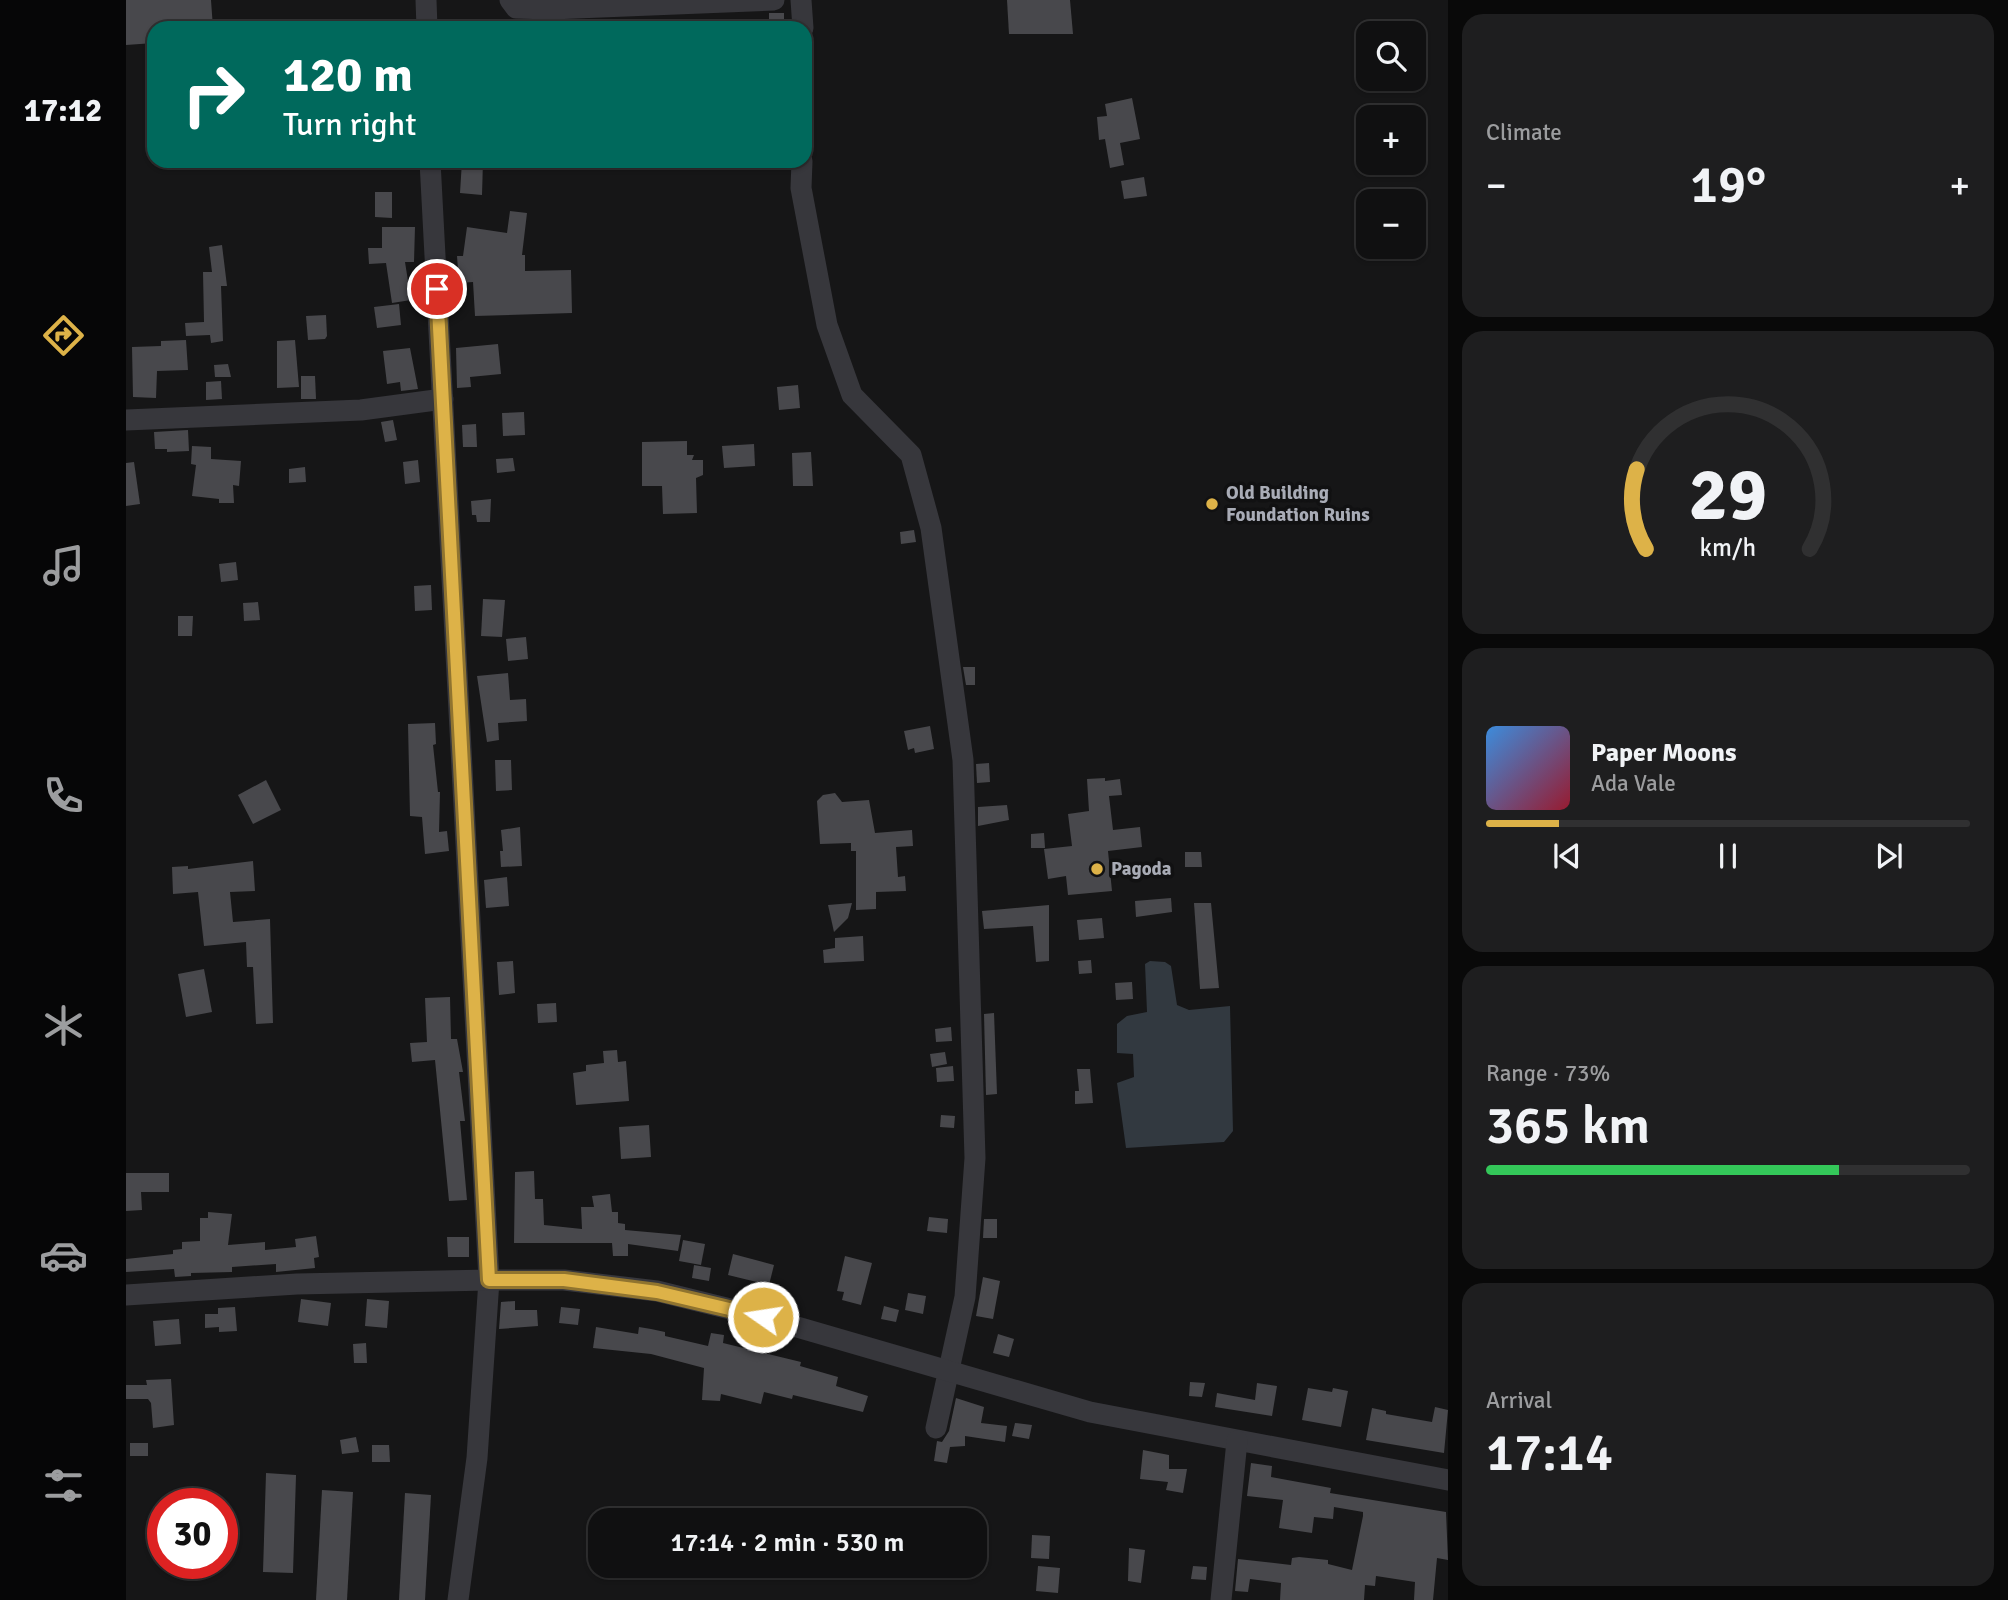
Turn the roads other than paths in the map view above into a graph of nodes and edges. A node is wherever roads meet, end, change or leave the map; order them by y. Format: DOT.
graph roads {
  1 [pos="426,0"];
  2 [pos="510,0"];
  3 [pos="774,0"];
  4 [pos="801,0"];
  5 [pos="426,21"];
  6 [pos="802,21"];
  7 [pos="430,168"];
  8 [pos="802,168"];
  9 [pos="443,398"];
  10 [pos="126,420"];
  11 [pos="489,1280"];
  12 [pos="126,1295"];
  13 [pos="949,1370"];
  14 [pos="936,1428"];
  15 [pos="1237,1441"];
  16 [pos="1448,1480"];
  17 [pos="458,1600"];
  18 [pos="1221,1600"];
  1 -- 5 [label="street"];
  2 -- 3 [label="street"];
  4 -- 6 [label="street"];
  7 -- 9 [label="street"];
  8 -- 13 [label="street"];
  9 -- 10 [label="street"];
  9 -- 11 [label="street"];
  11 -- 12 [label="street"];
  11 -- 13 [label="street"];
  11 -- 17 [label="street"];
  13 -- 14 [label="street"];
  13 -- 15 [label="street"];
  15 -- 16 [label="street"];
  15 -- 18 [label="street"];
}
